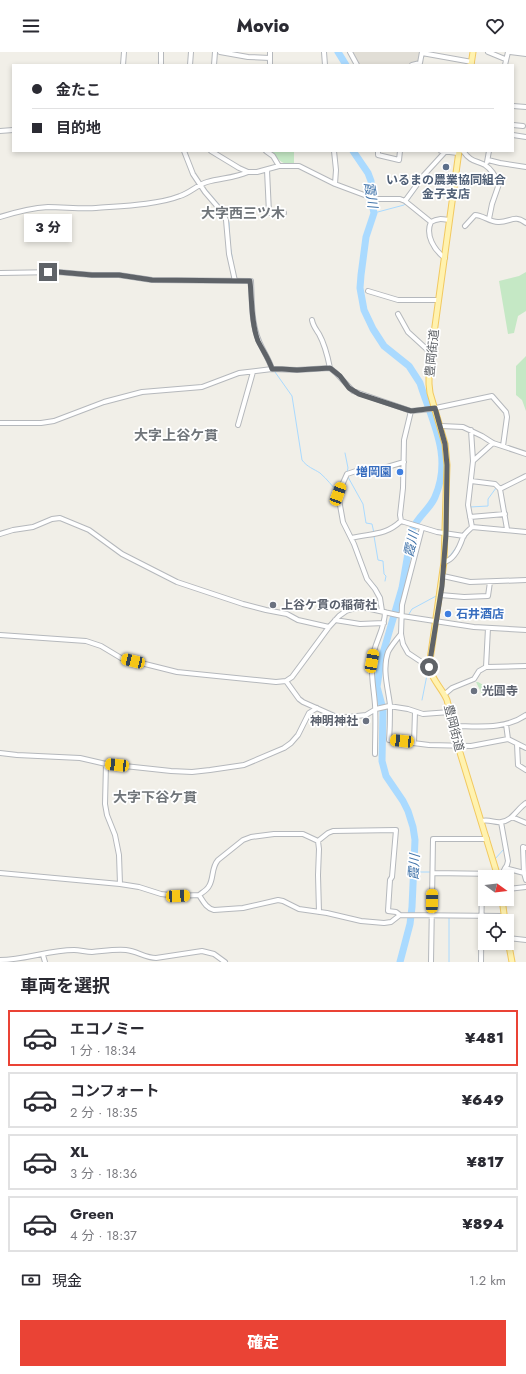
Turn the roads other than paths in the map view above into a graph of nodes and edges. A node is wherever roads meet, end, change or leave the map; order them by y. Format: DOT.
graph roads {
  1 [pos="124,52"];
  2 [pos="161,52"];
  3 [pos="191,52"];
  4 [pos="215,52"];
  5 [pos="220,52"];
  6 [pos="270,52"];
  7 [pos="324,52"];
  8 [pos="350,52"];
  9 [pos="422,52"];
  10 [pos="473,52"];
  11 [pos="488,52"];
  12 [pos="509,52"];
  13 [pos="526,54"];
  14 [pos="270,58"];
  15 [pos="505,59"];
  16 [pos="471,63"];
  17 [pos="123,64"];
  18 [pos="160,64"];
  19 [pos="190,64"];
  20 [pos="214,64"];
  21 [pos="270,64"];
  22 [pos="325,64"];
  23 [pos="356,64"];
  24 [pos="420,64"];
  25 [pos="504,64"];
  26 [pos="514,106"];
  27 [pos="526,107"];
  28 [pos="514,125"];
  29 [pos="523,126"];
  30 [pos="12,130"];
  31 [pos="0,131"];
  32 [pos="514,135"];
  33 [pos="526,137"];
  34 [pos="184,152"];
  35 [pos="213,152"];
  36 [pos="267,152"];
  37 [pos="334,152"];
  38 [pos="378,152"];
  39 [pos="400,152"];
  40 [pos="442,152"];
  41 [pos="460,152"];
  42 [pos="461,152"];
  43 [pos="489,152"];
  44 [pos="488,160"];
  45 [pos="279,166"];
  46 [pos="486,166"];
  47 [pos="526,167"];
  48 [pos="267,170"];
  49 [pos="248,172"];
  50 [pos="335,184"];
  51 [pos="200,185"];
  52 [pos="406,202"];
  53 [pos="284,213"];
  54 [pos="0,217"];
  55 [pos="489,219"];
  56 [pos="449,220"];
  57 [pos="431,222"];
  58 [pos="526,223"];
  59 [pos="465,226"];
  60 [pos="445,258"];
  61 [pos="0,273"];
  62 [pos="235,281"];
  63 [pos="368,290"];
  64 [pos="438,300"];
  65 [pos="398,314"];
  66 [pos="312,320"];
  67 [pos="432,354"];
  68 [pos="330,368"];
  69 [pos="272,369"];
  70 [pos="253,372"];
  71 [pos="433,408"];
  72 [pos="411,411"];
  73 [pos="0,423"];
  74 [pos="238,425"];
  75 [pos="441,426"];
  76 [pos="471,430"];
  77 [pos="493,443"];
  78 [pos="503,446"];
  79 [pos="526,454"];
  80 [pos="473,461"];
  81 [pos="404,462"];
  82 [pos="526,476"];
  83 [pos="471,481"];
  84 [pos="500,489"];
  85 [pos="506,514"];
  86 [pos="470,518"];
  87 [pos="401,521"];
  88 [pos="472,527"];
  89 [pos="422,528"];
  90 [pos="508,530"];
  91 [pos="526,532"];
  92 [pos="0,534"];
  93 [pos="446,534"];
  94 [pos="464,536"];
  95 [pos="351,538"];
  96 [pos="444,562"];
  97 [pos="443,576"];
  98 [pos="526,580"];
  99 [pos="490,582"];
  100 [pos="440,595"];
  101 [pos="385,612"];
  102 [pos="401,615"];
  103 [pos="335,620"];
  104 [pos="436,621"];
  105 [pos="384,623"];
  106 [pos="329,627"];
  107 [pos="488,628"];
  108 [pos="526,630"];
  109 [pos="401,634"];
  110 [pos="0,635"];
  111 [pos="526,666"];
  112 [pos="429,667"];
  113 [pos="486,667"];
  114 [pos="286,681"];
  115 [pos="445,694"];
  116 [pos="389,706"];
  117 [pos="317,708"];
  118 [pos="375,709"];
  119 [pos="415,712"];
  120 [pos="450,712"];
  121 [pos="526,715"];
  122 [pos="506,724"];
  123 [pos="453,726"];
  124 [pos="508,740"];
  125 [pos="414,743"];
  126 [pos="517,744"];
  127 [pos="458,746"];
  128 [pos="526,748"];
  129 [pos="0,753"];
  130 [pos="375,754"];
  131 [pos="106,764"];
  132 [pos="526,770"];
  133 [pos="526,803"];
  134 [pos="512,817"];
  135 [pos="481,821"];
  136 [pos="501,822"];
  137 [pos="526,823"];
  138 [pos="487,839"];
  139 [pos="318,841"];
  140 [pos="526,848"];
  141 [pos="505,868"];
  142 [pos="497,870"];
  143 [pos="524,872"];
  144 [pos="0,873"];
  145 [pos="433,873"];
  146 [pos="478,874"];
  147 [pos="526,880"];
  148 [pos="120,884"];
  149 [pos="526,887"];
  150 [pos="514,888"];
  151 [pos="200,895"];
  152 [pos="319,912"];
  153 [pos="402,915"];
  154 [pos="432,915"];
  155 [pos="478,915"];
  156 [pos="514,939"];
  157 [pos="526,940"];
  158 [pos="481,950"];
  159 [pos="510,950"];
  160 [pos="43,955"];
  161 [pos="0,960"];
  162 [pos="45,962"];
  163 [pos="225,962"];
  164 [pos="432,962"];
  165 [pos="481,962"];
  166 [pos="512,962"];
  1 -- 17 [label="street"];
  2 -- 18 [label="street"];
  3 -- 19 [label="street"];
  4 -- 20 [label="street"];
  5 -- 14 [label="street"];
  6 -- 14 [label="street"];
  7 -- 22 [label="street"];
  8 -- 23 [label="street"];
  9 -- 16 [label="street"];
  9 -- 24 [label="street"];
  10 -- 16 [label="main road"];
  11 -- 15 [label="street"];
  12 -- 13 [label="street"];
  12 -- 15 [label="street"];
  14 -- 21 [label="street"];
  15 -- 25 [label="street"];
  26 -- 27 [label="street"];
  28 -- 29 [label="street"];
  30 -- 31 [label="street"];
  32 -- 33 [label="street"];
  34 -- 51 [label="street"];
  35 -- 49 [label="street"];
  36 -- 45 [label="street"];
  37 -- 50 [label="street"];
  38 -- 39 [label="street"];
  40 -- 52 [label="street"];
  41 -- 56 [label="main road, 豊岡街道"];
  42 -- 46 [label="street"];
  43 -- 44 [label="street"];
  44 -- 46 [label="street"];
  44 -- 47 [label="street"];
  45 -- 48 [label="street"];
  45 -- 50 [label="street"];
  46 -- 55 [label="street"];
  48 -- 49 [label="street"];
  48 -- 53 [label="street"];
  49 -- 51 [label="street"];
  50 -- 52 [label="street"];
  51 -- 54 [label="street"];
  51 -- 62 [label="street"];
  52 -- 57 [label="street"];
  55 -- 58 [label="street"];
  55 -- 59 [label="street"];
  56 -- 57 [label="street"];
  56 -- 60 [label="main road, 豊岡街道"];
  57 -- 60 [label="street"];
  60 -- 64 [label="main road, 豊岡街道"];
  61 -- 62 [label="street"];
  62 -- 69 [label="street"];
  63 -- 64 [label="street"];
  64 -- 67 [label="main road, 豊岡街道"];
  65 -- 67 [label="street"];
  66 -- 68 [label="street"];
  67 -- 71 [label="main road, 豊岡街道"];
  68 -- 69 [label="street"];
  68 -- 72 [label="street"];
  69 -- 70 [label="street"];
  70 -- 73 [label="street"];
  70 -- 74 [label="street"];
  71 -- 72 [label="street"];
  71 -- 75 [label="main road, 豊岡街道"];
  71 -- 78 [label="street"];
  72 -- 81 [label="street"];
  75 -- 76 [label="street"];
  75 -- 93 [label="main road, 豊岡街道"];
  76 -- 77 [label="street"];
  76 -- 80 [label="street"];
  77 -- 78 [label="street"];
  77 -- 80 [label="street"];
  78 -- 79 [label="street"];
  80 -- 83 [label="street"];
  81 -- 87 [label="street"];
  81 -- 95 [label="street"];
  82 -- 84 [label="street"];
  83 -- 84 [label="street"];
  83 -- 86 [label="street"];
  84 -- 85 [label="street"];
  85 -- 86 [label="street"];
  85 -- 90 [label="street"];
  86 -- 88 [label="street"];
  87 -- 89 [label="street"];
  87 -- 95 [label="street"];
  88 -- 90 [label="street"];
  88 -- 94 [label="street"];
  89 -- 93 [label="street"];
  89 -- 102 [label="street"];
  90 -- 91 [label="street"];
  92 -- 106 [label="street"];
  93 -- 94 [label="street"];
  93 -- 96 [label="main road, 豊岡街道"];
  94 -- 96 [label="street"];
  95 -- 101 [label="street"];
  96 -- 97 [label="main road, 豊岡街道"];
  97 -- 99 [label="street"];
  97 -- 100 [label="main road, 豊岡街道"];
  98 -- 99 [label="street"];
  99 -- 100 [label="street"];
  100 -- 104 [label="main road, 豊岡街道"];
  101 -- 102 [label="street"];
  101 -- 103 [label="street"];
  101 -- 105 [label="street"];
  102 -- 104 [label="street"];
  102 -- 109 [label="street"];
  103 -- 105 [label="street"];
  103 -- 106 [label="street"];
  104 -- 107 [label="street"];
  104 -- 112 [label="main road, 豊岡街道"];
  105 -- 118 [label="street"];
  106 -- 114 [label="street"];
  107 -- 108 [label="street"];
  107 -- 113 [label="street"];
  109 -- 112 [label="street"];
  109 -- 116 [label="street"];
  110 -- 114 [label="street"];
  111 -- 113 [label="street"];
  112 -- 115 [label="main road, 豊岡街道"];
  113 -- 115 [label="street"];
  114 -- 117 [label="street"];
  115 -- 120 [label="main road, 豊岡街道"];
  116 -- 118 [label="street"];
  116 -- 119 [label="street"];
  116 -- 125 [label="street"];
  117 -- 118 [label="street"];
  117 -- 131 [label="street"];
  118 -- 130 [label="street"];
  119 -- 120 [label="street"];
  119 -- 125 [label="street"];
  120 -- 123 [label="main road, 豊岡街道"];
  121 -- 122 [label="street"];
  122 -- 123 [label="street"];
  122 -- 124 [label="street"];
  123 -- 127 [label="main road, 豊岡街道"];
  124 -- 126 [label="street"];
  124 -- 127 [label="street"];
  125 -- 127 [label="street"];
  126 -- 128 [label="street"];
  126 -- 132 [label="street"];
  127 -- 135 [label="main road, 豊岡街道"];
  129 -- 131 [label="street"];
  131 -- 148 [label="street"];
  133 -- 134 [label="street"];
  134 -- 136 [label="street"];
  134 -- 137 [label="street"];
  135 -- 136 [label="street"];
  135 -- 138 [label="main road, 豊岡街道"];
  136 -- 141 [label="street"];
  138 -- 142 [label="main road, 豊岡街道"];
  138 -- 145 [label="street"];
  139 -- 151 [label="street"];
  139 -- 152 [label="street"];
  139 -- 153 [label="street"];
  140 -- 143 [label="street"];
  141 -- 143 [label="street"];
  143 -- 147 [label="street"];
  144 -- 148 [label="street"];
  145 -- 146 [label="street"];
  145 -- 154 [label="street"];
  148 -- 151 [label="street"];
  149 -- 150 [label="street"];
  151 -- 152 [label="street"];
  152 -- 153 [label="street"];
  153 -- 154 [label="street"];
  154 -- 155 [label="street"];
  154 -- 164 [label="street"];
  156 -- 157 [label="street"];
  158 -- 165 [label="street"];
  159 -- 166 [label="main road"];
  160 -- 161 [label="street"];
  160 -- 162 [label="street"];
  160 -- 163 [label="street"];
}
